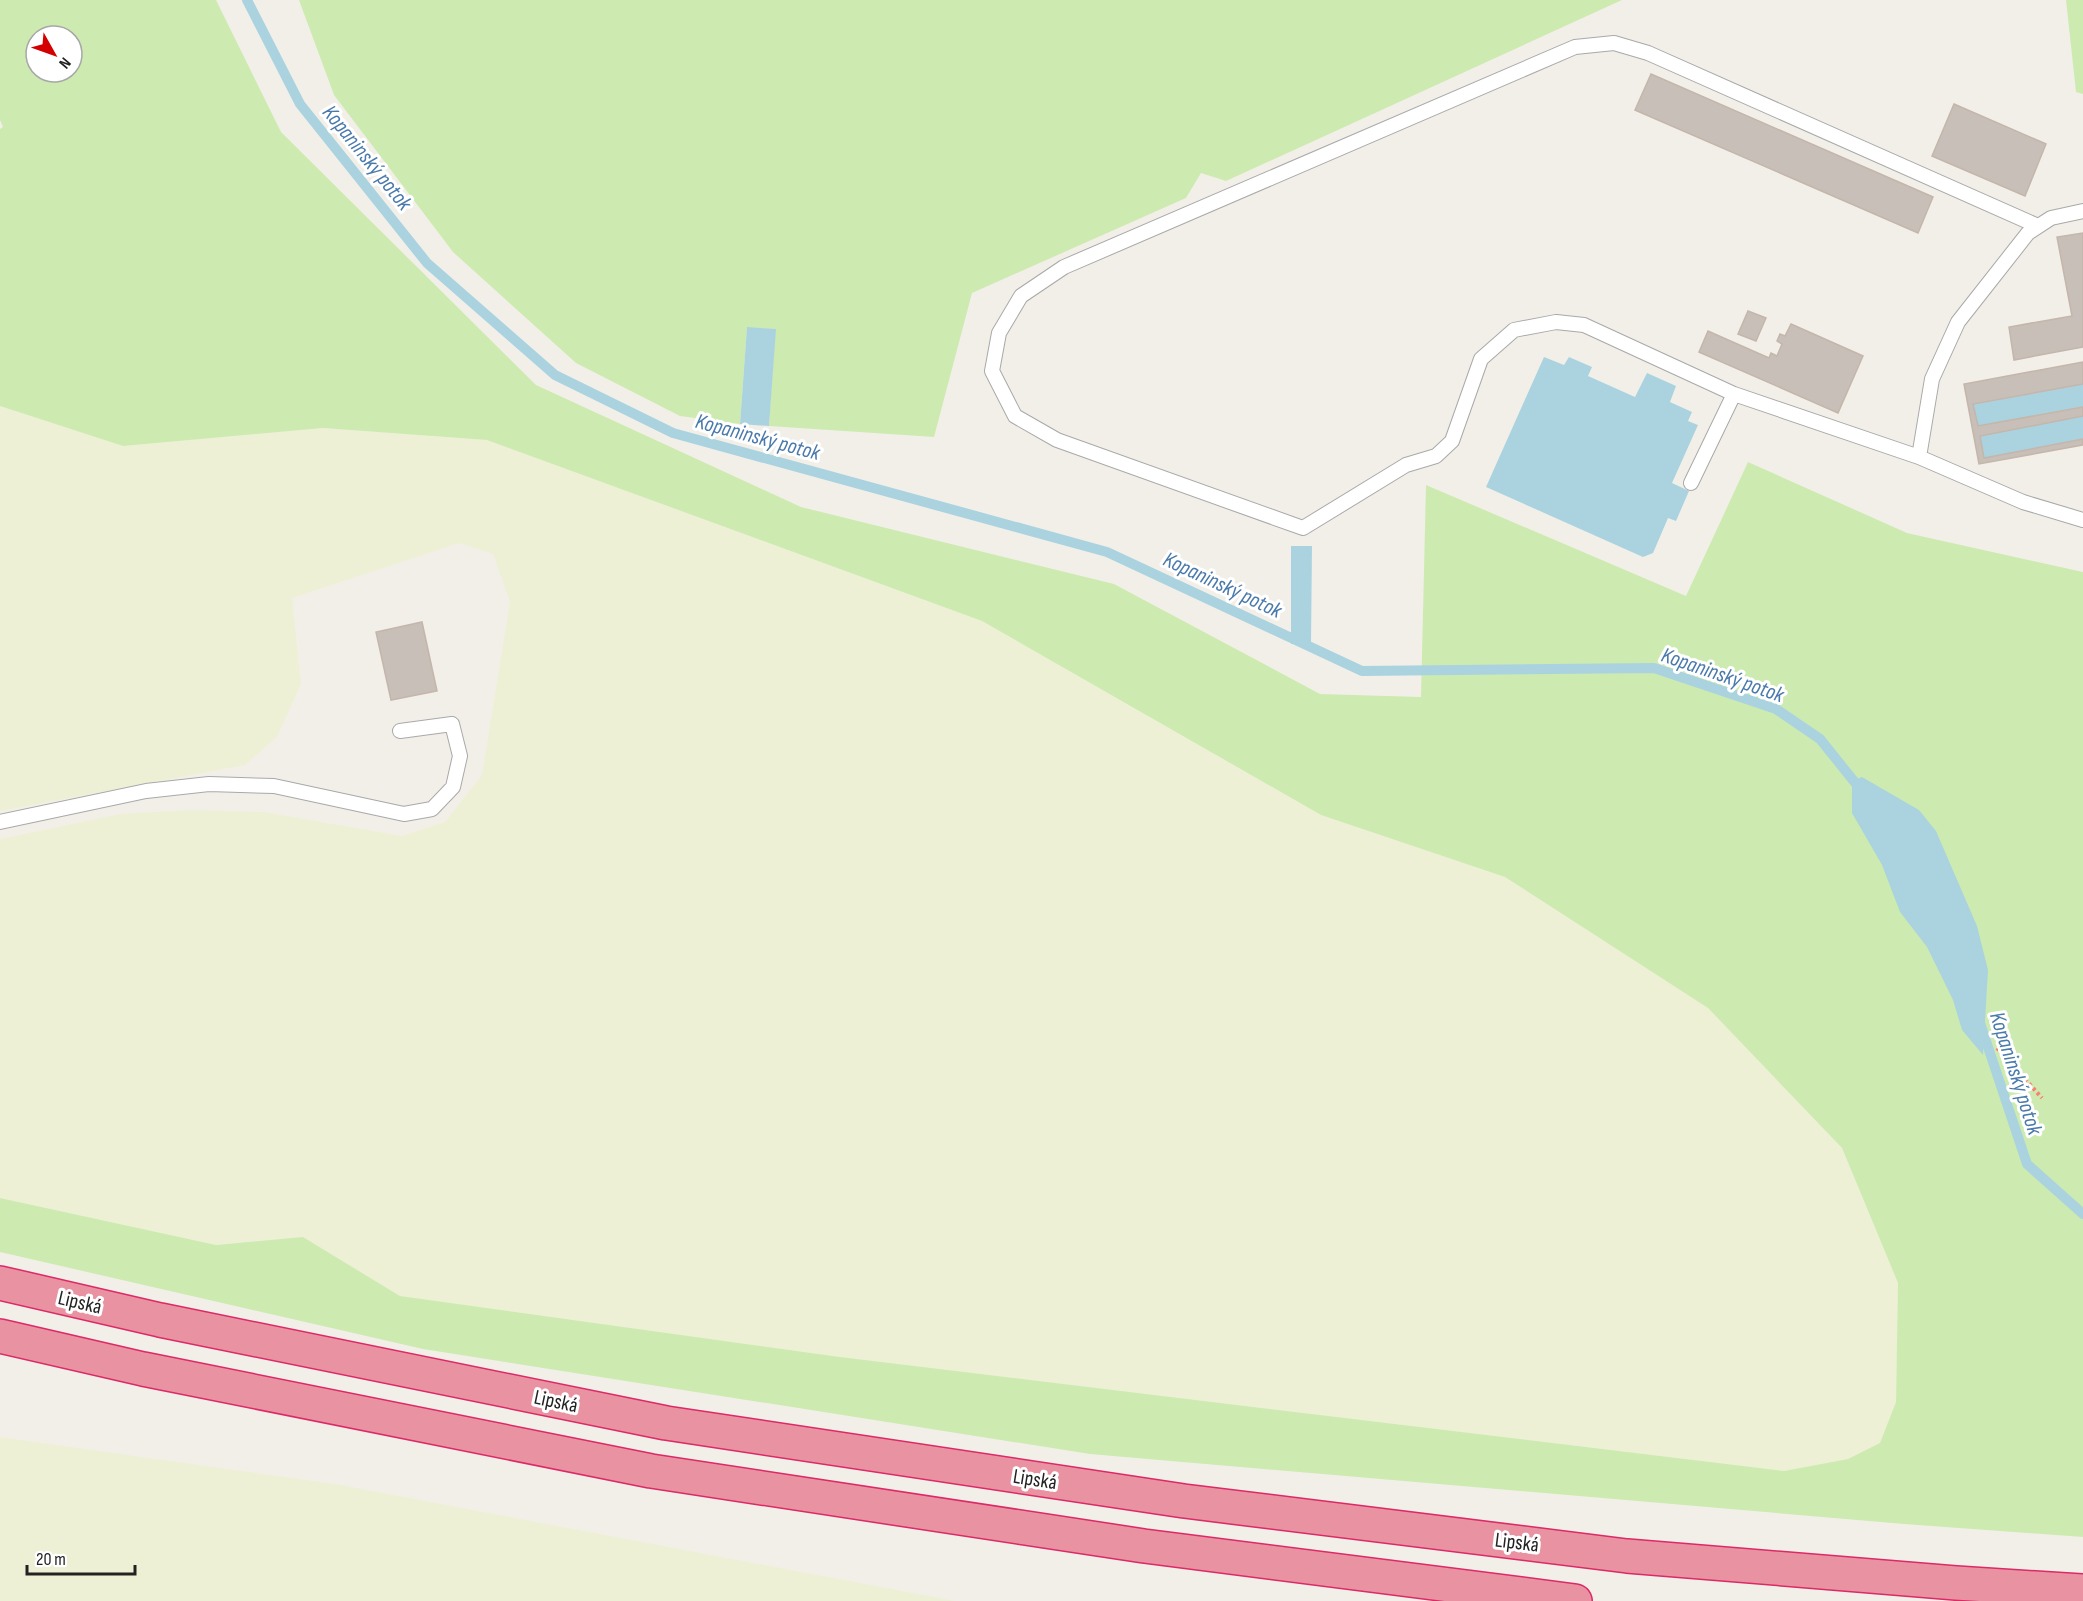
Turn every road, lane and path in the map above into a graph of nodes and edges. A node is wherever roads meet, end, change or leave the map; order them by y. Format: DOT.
graph roads {
  1 [pos="2083,211"];
  2 [pos="2038,226"];
  3 [pos="1734,394"];
  4 [pos="1919,457"];
  5 [pos="1691,483"];
  6 [pos="2083,520"];
  7 [pos="400,731"];
  8 [pos="0,822"];
  9 [pos="1997,1048"];
  10 [pos="2042,1098"];
  11 [pos="0,1283"];
  12 [pos="0,1336"];
  13 [pos="2083,1591"];
  14 [pos="1575,1601"];
  1 -- 2 [label="lane"];
  2 -- 3 [label="lane"];
  2 -- 4 [label="lane"];
  3 -- 4 [label="lane"];
  3 -- 5 [label="lane"];
  4 -- 6 [label="lane"];
  7 -- 8 [label="lane"];
  9 -- 10 [label="path"];
  11 -- 13 [label="highway, Lipská"];
  12 -- 14 [label="highway"];
}
